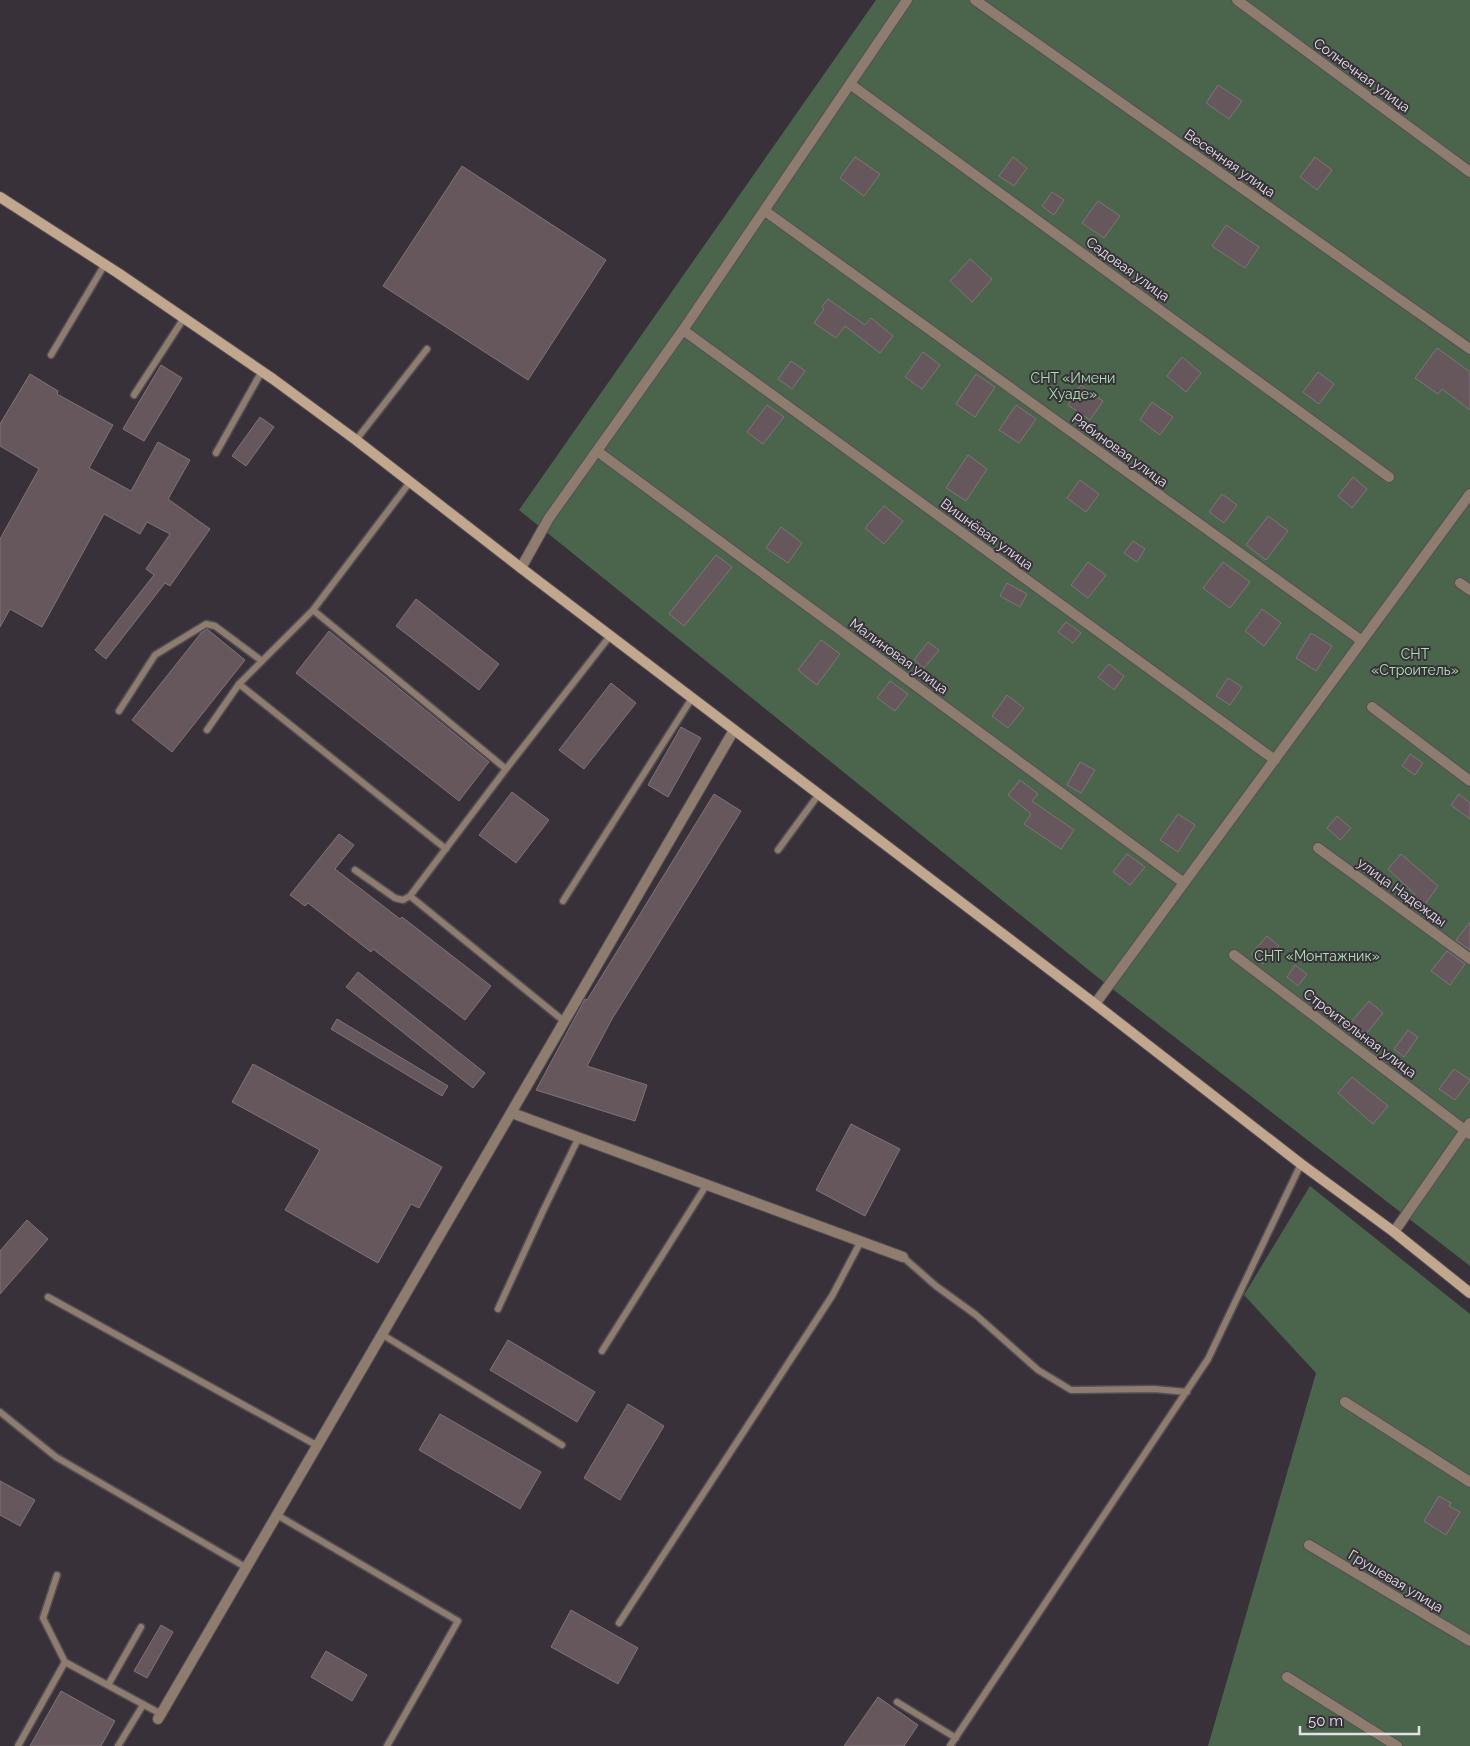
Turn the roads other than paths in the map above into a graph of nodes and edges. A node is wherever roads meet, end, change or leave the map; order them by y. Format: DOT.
graph roads {
  1 [pos="906,0"];
  2 [pos="975,0"];
  3 [pos="1237,0"];
  4 [pos="850,84"];
  5 [pos="1470,172"];
  6 [pos="0,198"];
  7 [pos="765,211"];
  8 [pos="105,264"];
  9 [pos="184,318"];
  10 [pos="684,330"];
  11 [pos="1470,349"];
  12 [pos="427,350"];
  13 [pos="51,355"];
  14 [pos="262,371"];
  15 [pos="134,395"];
  16 [pos="356,440"];
  17 [pos="597,451"];
  18 [pos="216,453"];
  19 [pos="1389,477"];
  20 [pos="410,482"];
  21 [pos="1470,494"];
  22 [pos="521,568"];
  23 [pos="1460,583"];
  24 [pos="1470,590"];
  25 [pos="313,610"];
  26 [pos="610,636"];
  27 [pos="1362,641"];
  28 [pos="262,661"];
  29 [pos="239,684"];
  30 [pos="692,698"];
  31 [pos="1372,707"];
  32 [pos="119,711"];
  33 [pos="207,730"];
  34 [pos="734,730"];
  35 [pos="1275,760"];
  36 [pos="506,769"];
  37 [pos="1470,781"];
  38 [pos="819,794"];
  39 [pos="1318,848"];
  40 [pos="446,849"];
  41 [pos="778,850"];
  42 [pos="355,870"];
  43 [pos="1184,883"];
  44 [pos="410,896"];
  45 [pos="563,901"];
  46 [pos="1234,954"];
  47 [pos="1470,959"];
  48 [pos="1095,1004"];
  49 [pos="565,1022"];
  50 [pos="512,1113"];
  51 [pos="1468,1129"];
  52 [pos="579,1137"];
  53 [pos="1301,1164"];
  54 [pos="707,1184"];
  55 [pos="1394,1232"];
  56 [pos="861,1241"];
  57 [pos="903,1257"];
  58 [pos="1470,1293"];
  59 [pos="48,1297"];
  60 [pos="498,1309"];
  61 [pos="383,1335"];
  62 [pos="602,1351"];
  63 [pos="1187,1392"];
  64 [pos="1345,1402"];
  65 [pos="0,1412"];
  66 [pos="562,1444"];
  67 [pos="318,1446"];
  68 [pos="1470,1482"];
  69 [pos="278,1515"];
  70 [pos="1308,1545"];
  71 [pos="247,1568"];
  72 [pos="58,1575"];
  73 [pos="619,1623"];
  74 [pos="141,1627"];
  75 [pos="1470,1641"];
  76 [pos="65,1662"];
  77 [pos="1287,1677"];
  78 [pos="108,1685"];
  79 [pos="897,1702"];
  80 [pos="143,1705"];
  81 [pos="159,1717"];
  82 [pos="956,1738"];
  83 [pos="18,1746"];
  84 [pos="118,1746"];
  85 [pos="387,1746"];
  86 [pos="950,1746"];
  87 [pos="1397,1746"];
  1 -- 4 [label="street"];
  2 -- 11 [label="street, Весенняя улица"];
  3 -- 5 [label="street, Солнечная улица"];
  4 -- 7 [label="street"];
  4 -- 19 [label="street, Садовая улица"];
  6 -- 8 [label="street"];
  7 -- 10 [label="street"];
  7 -- 27 [label="street, Рябиновая улица"];
  8 -- 9 [label="street"];
  8 -- 13 [label="lane"];
  9 -- 14 [label="street"];
  9 -- 15 [label="lane"];
  10 -- 17 [label="street"];
  10 -- 35 [label="street, Вишнёвая улица"];
  12 -- 16 [label="lane"];
  14 -- 16 [label="street"];
  14 -- 18 [label="lane"];
  16 -- 20 [label="street"];
  17 -- 22 [label="street"];
  17 -- 43 [label="street, Малиновая улица"];
  20 -- 22 [label="street"];
  20 -- 25 [label="lane"];
  21 -- 27 [label="street"];
  22 -- 26 [label="street"];
  23 -- 24 [label="street"];
  25 -- 28 [label="lane"];
  25 -- 36 [label="lane"];
  26 -- 30 [label="street"];
  26 -- 36 [label="lane"];
  27 -- 35 [label="street"];
  28 -- 29 [label="lane"];
  28 -- 32 [label="lane"];
  29 -- 33 [label="lane"];
  29 -- 40 [label="lane"];
  30 -- 34 [label="street"];
  30 -- 45 [label="lane"];
  31 -- 37 [label="street"];
  34 -- 38 [label="street"];
  34 -- 49 [label="street"];
  35 -- 43 [label="street"];
  36 -- 40 [label="lane"];
  38 -- 41 [label="lane"];
  38 -- 48 [label="street"];
  39 -- 47 [label="street, улица Надежды"];
  40 -- 44 [label="lane"];
  42 -- 44 [label="lane"];
  43 -- 48 [label="street"];
  44 -- 49 [label="lane"];
  46 -- 51 [label="street, Строительная улица"];
  48 -- 53 [label="street"];
  49 -- 50 [label="street"];
  50 -- 52 [label="street"];
  50 -- 61 [label="street"];
  51 -- 55 [label="street"];
  52 -- 54 [label="street"];
  52 -- 60 [label="lane"];
  53 -- 55 [label="street"];
  53 -- 63 [label="lane"];
  54 -- 56 [label="street"];
  54 -- 62 [label="lane"];
  55 -- 58 [label="street"];
  56 -- 57 [label="street"];
  56 -- 73 [label="lane"];
  57 -- 63 [label="lane"];
  59 -- 67 [label="lane"];
  61 -- 66 [label="lane"];
  61 -- 67 [label="street"];
  63 -- 82 [label="lane"];
  64 -- 68 [label="street"];
  65 -- 71 [label="lane"];
  67 -- 69 [label="street"];
  69 -- 71 [label="street"];
  69 -- 85 [label="lane"];
  70 -- 75 [label="street, Грушевая улица"];
  71 -- 81 [label="street"];
  72 -- 76 [label="lane"];
  74 -- 78 [label="lane"];
  76 -- 78 [label="lane"];
  76 -- 83 [label="lane"];
  77 -- 87 [label="street"];
  78 -- 80 [label="lane"];
  79 -- 82 [label="lane"];
  80 -- 81 [label="lane"];
  80 -- 84 [label="lane"];
  82 -- 86 [label="lane"];
}
